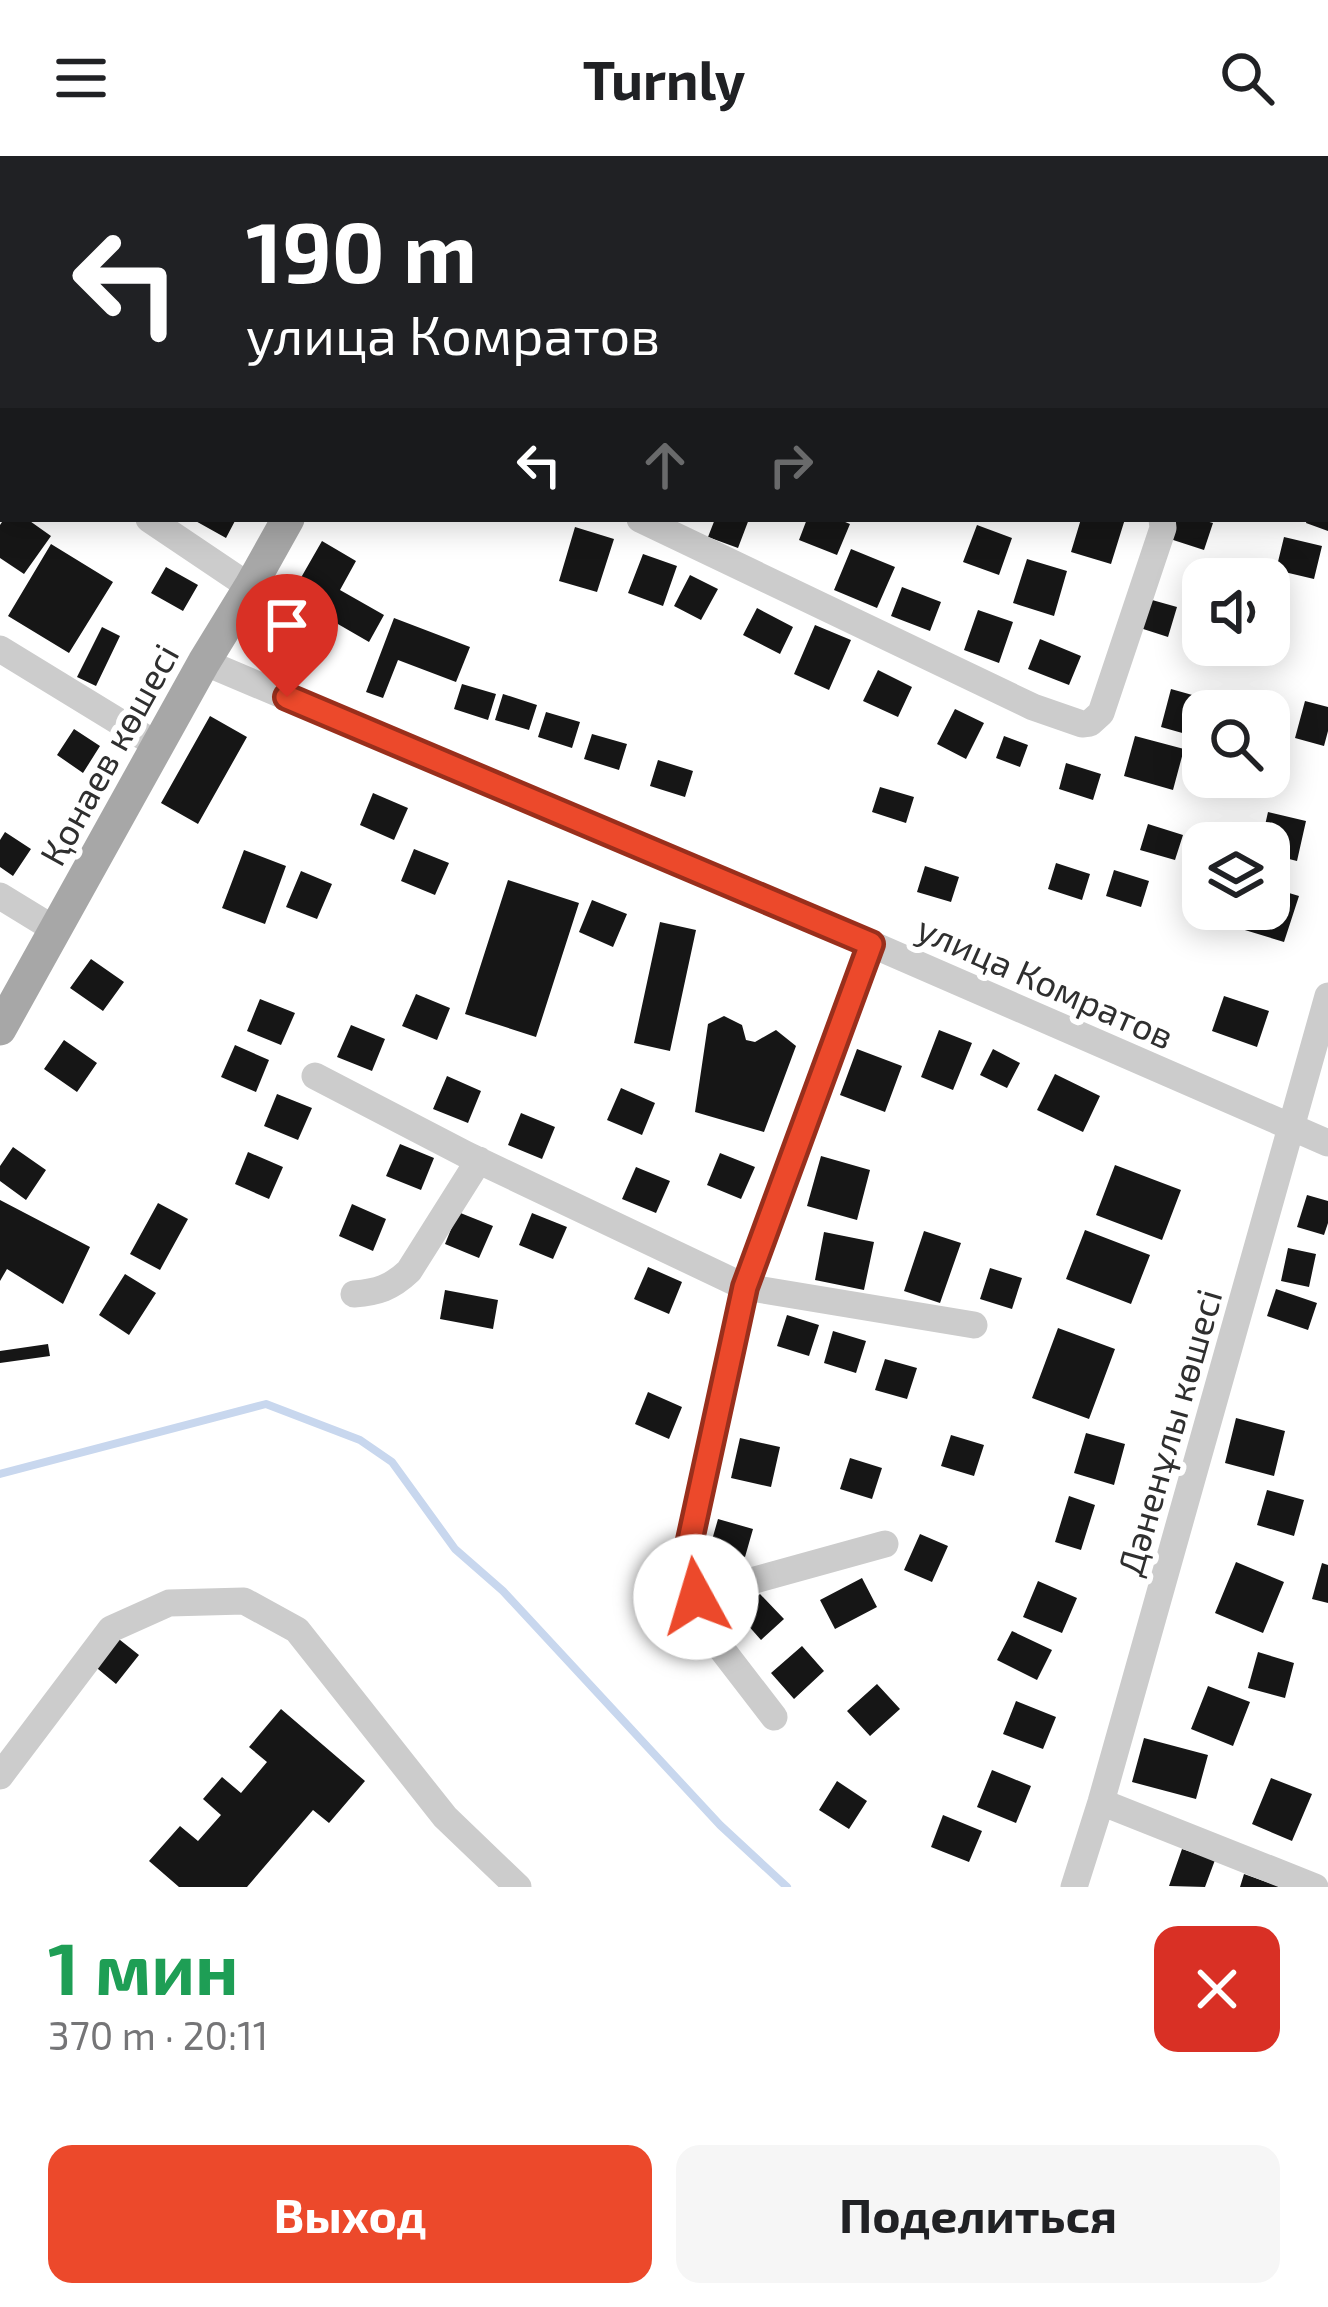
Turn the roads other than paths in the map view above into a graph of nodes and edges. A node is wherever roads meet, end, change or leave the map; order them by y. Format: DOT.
graph roads {
  1 [pos="153,522"];
  2 [pos="286,522"];
  3 [pos="646,522"];
  4 [pos="1162,522"];
  5 [pos="250,587"];
  6 [pos="0,649"];
  7 [pos="203,662"];
  8 [pos="157,746"];
  9 [pos="0,896"];
  10 [pos="54,929"];
  11 [pos="871,944"];
  12 [pos="1328,996"];
  13 [pos="0,1029"];
  14 [pos="315,1076"];
  15 [pos="1292,1128"];
  16 [pos="1328,1143"];
  17 [pos="479,1160"];
  18 [pos="745,1287"];
  19 [pos="354,1294"];
  20 [pos="974,1324"];
  21 [pos="885,1544"];
  22 [pos="685,1563"];
  23 [pos="774,1718"];
  24 [pos="0,1776"];
  25 [pos="1101,1802"];
  26 [pos="518,1887"];
  27 [pos="1073,1887"];
  28 [pos="1316,1887"];
  1 -- 5 [label="street"];
  2 -- 5 [label="main road, Қонаев көшесі"];
  3 -- 4 [label="street"];
  5 -- 7 [label="main road, Қонаев көшесі"];
  6 -- 8 [label="street"];
  7 -- 8 [label="main road, Қонаев көшесі"];
  7 -- 11 [label="street, улица Комратов"];
  8 -- 10 [label="main road, Қонаев көшесі"];
  9 -- 10 [label="street"];
  10 -- 13 [label="main road, Қонаев көшесі"];
  11 -- 15 [label="street, улица Комратов"];
  11 -- 18 [label="street"];
  12 -- 15 [label="street, Дәненұлы көшесі"];
  14 -- 17 [label="street"];
  15 -- 16 [label="street, улица Комратов"];
  15 -- 25 [label="street, Дәненұлы көшесі"];
  17 -- 18 [label="street"];
  17 -- 19 [label="street"];
  18 -- 20 [label="street"];
  18 -- 22 [label="street"];
  21 -- 22 [label="street"];
  22 -- 23 [label="street"];
  24 -- 26 [label="street"];
  25 -- 27 [label="street, Дәненұлы көшесі"];
  25 -- 28 [label="street"];
}
